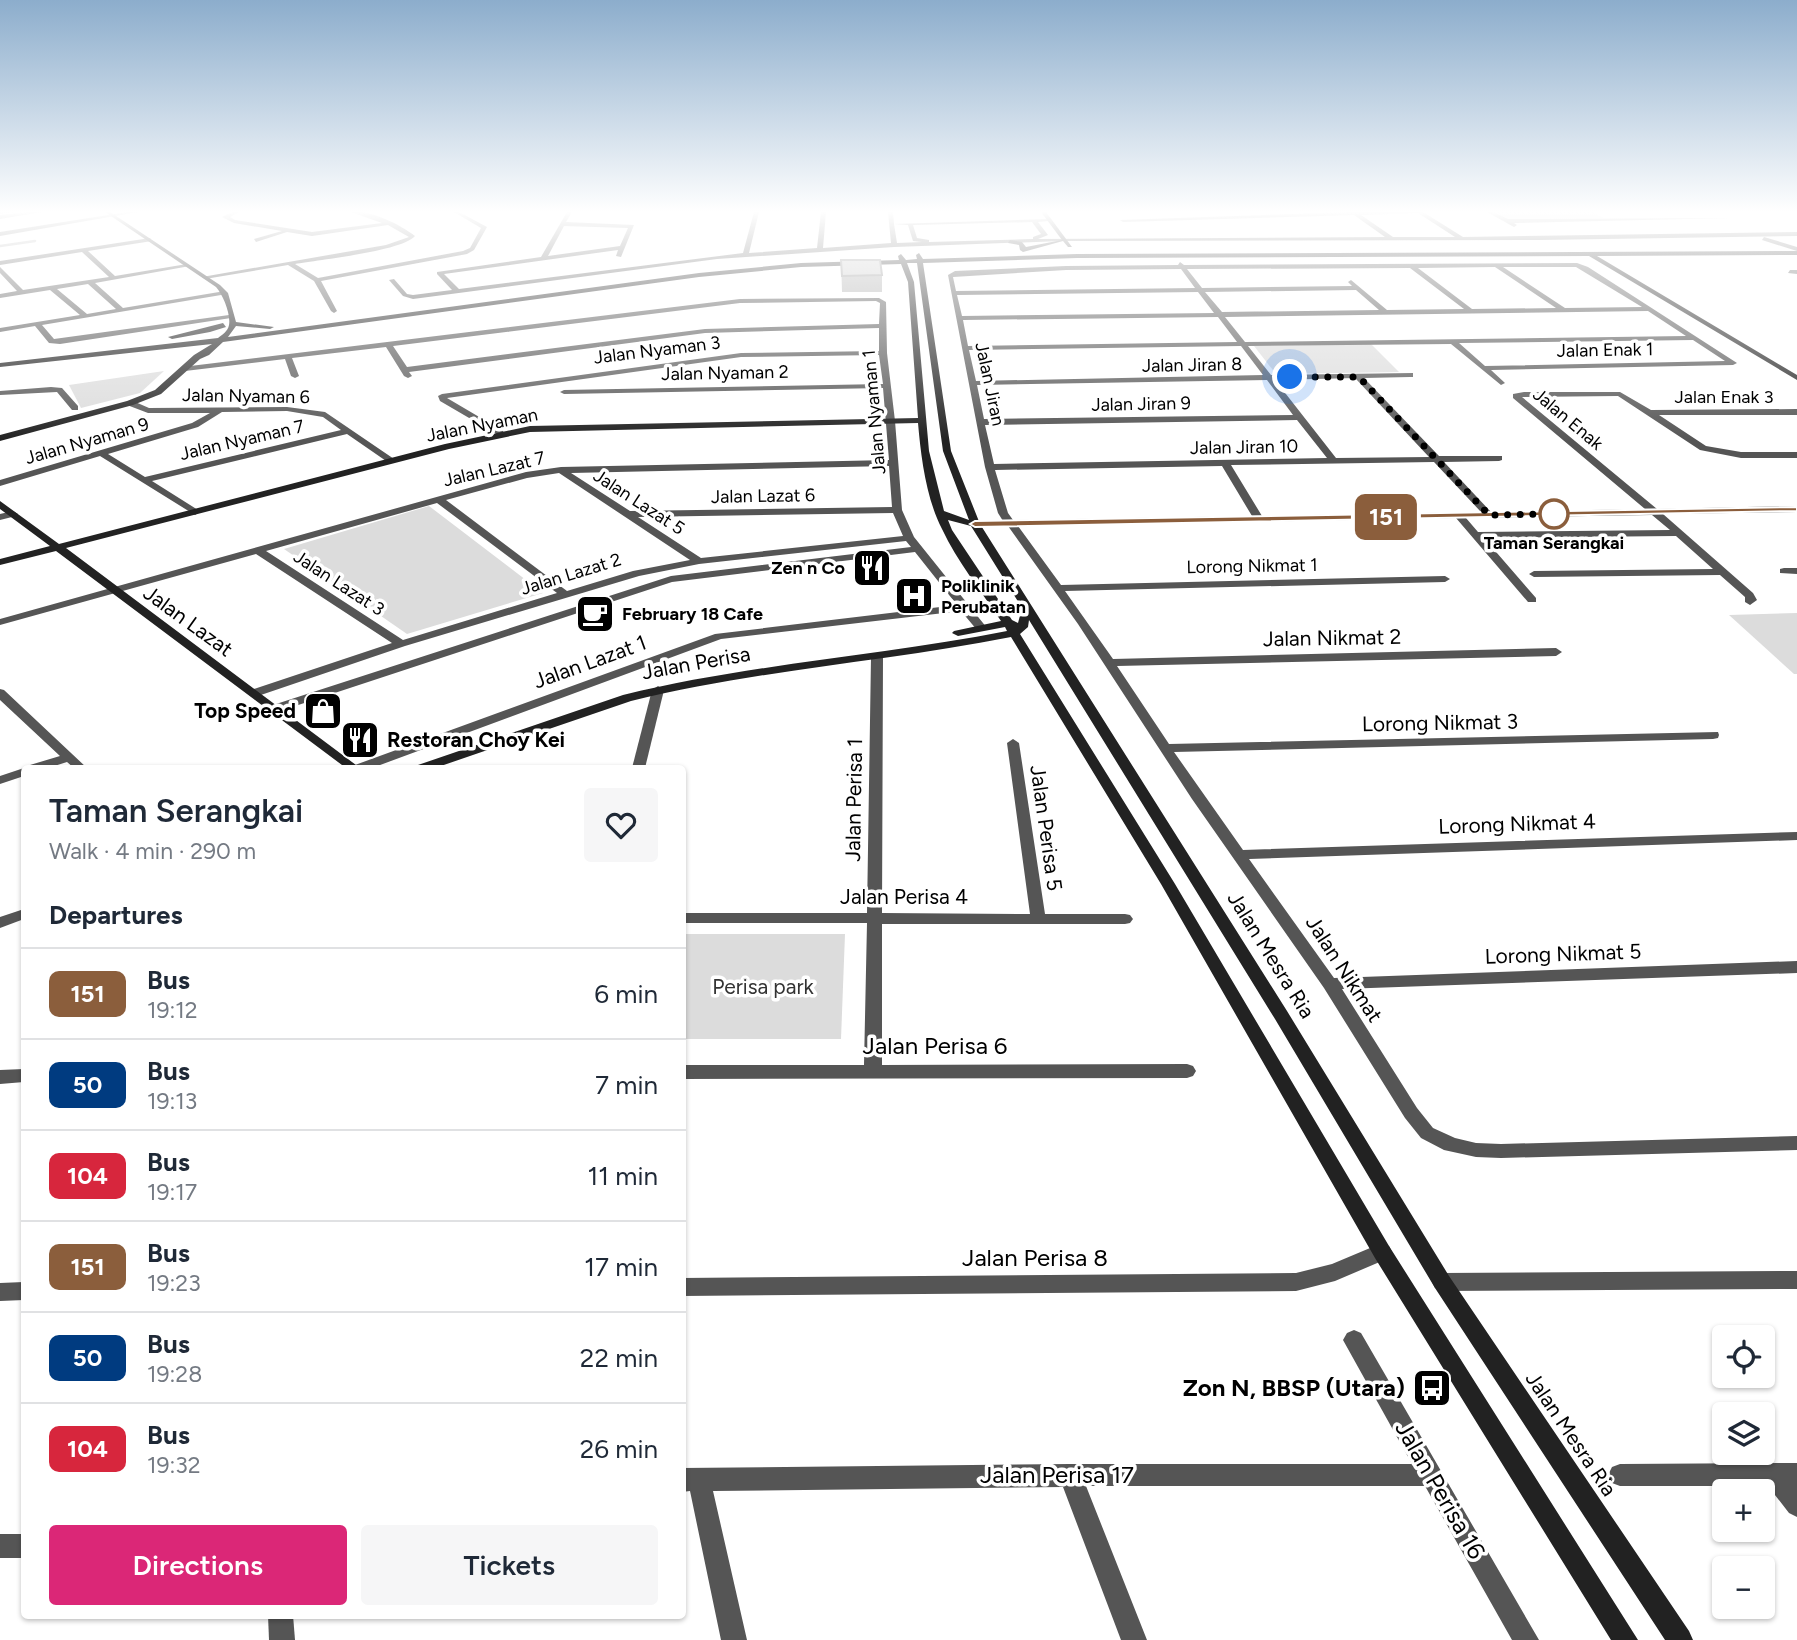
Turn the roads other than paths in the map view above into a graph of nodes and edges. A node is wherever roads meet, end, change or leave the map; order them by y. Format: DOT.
graph roads {
  1 [pos="52,288"];
  2 [pos="1358,288"];
  3 [pos="18,289"];
  4 [pos="49,289"];
  5 [pos="97,289"];
  6 [pos="219,289"];
  7 [pos="322,289"];
  8 [pos="401,289"];
  9 [pos="468,289"];
  10 [pos="574,289"];
  11 [pos="606,289"];
  12 [pos="910,289"];
  13 [pos="924,289"];
  14 [pos="953,289"];
  15 [pos="1316,289"];
  16 [pos="1441,289"];
  17 [pos="1531,289"];
  18 [pos="1618,289"];
  19 [pos="1640,289"];
  20 [pos="1648,289"];
  21 [pos="457,290"];
  22 [pos="1201,290"];
  23 [pos="22,293"];
  24 [pos="225,293"];
  25 [pos="954,293"];
  26 [pos="0,296"];
  27 [pos="1651,309"];
  28 [pos="1563,310"];
  29 [pos="123,311"];
  30 [pos="334,311"];
  31 [pos="1470,311"];
  32 [pos="1385,313"];
  33 [pos="1220,314"];
  34 [pos="87,317"];
  35 [pos="960,318"];
  36 [pos="231,321"];
  37 [pos="38,325"];
  38 [pos="223,325"];
  39 [pos="883,326"];
  40 [pos="277,327"];
  41 [pos="333,327"];
  42 [pos="0,330"];
  43 [pos="229,333"];
  44 [pos="219,337"];
  45 [pos="1696,338"];
  46 [pos="1452,341"];
  47 [pos="147,342"];
  48 [pos="210,342"];
  49 [pos="1243,344"];
  50 [pos="389,345"];
  51 [pos="967,348"];
  52 [pos="140,350"];
  53 [pos="883,353"];
  54 [pos="200,354"];
  55 [pos="288,357"];
  56 [pos="0,358"];
  57 [pos="0,365"];
  58 [pos="1483,368"];
  59 [pos="185,369"];
  60 [pos="1410,375"];
  61 [pos="295,376"];
  62 [pos="1359,377"];
  63 [pos="1797,378"];
  64 [pos="1271,380"];
  65 [pos="974,383"];
  66 [pos="1501,383"];
  67 [pos="886,386"];
  68 [pos="1797,386"];
  69 [pos="564,392"];
  70 [pos="0,393"];
  71 [pos="131,403"];
  72 [pos="75,408"];
  73 [pos="220,410"];
  74 [pos="1797,412"];
  75 [pos="1651,413"];
  76 [pos="1300,417"];
  77 [pos="924,420"];
  78 [pos="891,421"];
  79 [pos="983,422"];
  80 [pos="348,431"];
  81 [pos="500,433"];
  82 [pos="0,438"];
  83 [pos="101,453"];
  84 [pos="1797,455"];
  85 [pos="1499,458"];
  86 [pos="1437,460"];
  87 [pos="392,461"];
  88 [pos="1334,461"];
  89 [pos="894,463"];
  90 [pos="1225,463"];
  91 [pos="990,467"];
  92 [pos="561,470"];
  93 [pos="143,480"];
  94 [pos="0,482"];
  95 [pos="438,499"];
  96 [pos="1797,509"];
  97 [pos="4,510"];
  98 [pos="897,510"];
  99 [pos="195,512"];
  100 [pos="1655,512"];
  101 [pos="940,513"];
  102 [pos="629,514"];
  103 [pos="1489,515"];
  104 [pos="1459,516"];
  105 [pos="1259,519"];
  106 [pos="975,524"];
  107 [pos="1011,524"];
  108 [pos="1678,533"];
  109 [pos="1476,536"];
  110 [pos="909,538"];
  111 [pos="59,548"];
  112 [pos="959,548"];
  113 [pos="918,549"];
  114 [pos="258,550"];
  115 [pos="699,561"];
  116 [pos="0,562"];
  117 [pos="1784,571"];
  118 [pos="1797,571"];
  119 [pos="1723,572"];
  120 [pos="1534,574"];
  121 [pos="1446,579"];
  122 [pos="1059,588"];
  123 [pos="113,589"];
  124 [pos="565,594"];
  125 [pos="1532,600"];
  126 [pos="1750,602"];
  127 [pos="966,607"];
  128 [pos="1027,609"];
  129 [pos="0,622"];
  130 [pos="981,628"];
  131 [pos="1014,628"];
  132 [pos="401,645"];
  133 [pos="1052,646"];
  134 [pos="1556,652"];
  135 [pos="877,657"];
  136 [pos="820,663"];
  137 [pos="1109,663"];
  138 [pos="658,690"];
  139 [pos="255,693"];
  140 [pos="0,694"];
  141 [pos="277,708"];
  142 [pos="1713,735"];
  143 [pos="1013,743"];
  144 [pos="1167,748"];
  145 [pos="69,757"];
  146 [pos="44,765"];
  147 [pos="78,765"];
  148 [pos="353,765"];
  149 [pos="365,765"];
  150 [pos="433,765"];
  151 [pos="639,765"];
  152 [pos="21,773"];
  153 [pos="0,780"];
  154 [pos="1797,836"];
  155 [pos="1239,855"];
  156 [pos="21,915"];
  157 [pos="686,918"];
  158 [pos="873,918"];
  159 [pos="1038,919"];
  160 [pos="1125,919"];
  161 [pos="0,923"];
  162 [pos="1797,967"];
  163 [pos="1330,984"];
  164 [pos="873,1070"];
  165 [pos="1187,1071"];
  166 [pos="686,1072"];
  167 [pos="21,1076"];
  168 [pos="0,1077"];
  169 [pos="1797,1143"];
  170 [pos="1382,1252"];
  171 [pos="1797,1280"];
  172 [pos="1441,1282"];
  173 [pos="686,1287"];
  174 [pos="0,1292"];
  175 [pos="21,1292"];
  176 [pos="1354,1340"];
  177 [pos="1773,1474"];
  178 [pos="1797,1474"];
  179 [pos="1070,1475"];
  180 [pos="1432,1475"];
  181 [pos="1620,1475"];
  182 [pos="691,1480"];
  183 [pos="1797,1505"];
  184 [pos="0,1546"];
  185 [pos="21,1546"];
  186 [pos="281,1619"];
  187 [pos="282,1640"];
  188 [pos="734,1640"];
  189 [pos="1133,1640"];
  190 [pos="1526,1640"];
  191 [pos="1625,1640"];
  192 [pos="1680,1640"];
  1 -- 34 [label="street"];
  2 -- 32 [label="street"];
  3 -- 23 [label="street"];
  4 -- 23 [label="street"];
  5 -- 29 [label="street"];
  6 -- 24 [label="main road"];
  7 -- 30 [label="street"];
  8 -- 21 [label="street"];
  9 -- 21 [label="street"];
  10 -- 40 [label="main road"];
  11 -- 41 [label="main road"];
  12 -- 77 [label="main road"];
  13 -- 106 [label="main road, Jalan Mesra Ria"];
  14 -- 25 [label="street"];
  15 -- 22 [label="street"];
  16 -- 31 [label="street"];
  17 -- 28 [label="street"];
  18 -- 27 [label="street"];
  19 -- 68 [label="main road"];
  20 -- 63 [label="main road"];
  22 -- 25 [label="street"];
  22 -- 33 [label="street"];
  23 -- 26 [label="street"];
  24 -- 29 [label="street"];
  24 -- 36 [label="main road"];
  25 -- 35 [label="street, Jalan Jiran"];
  27 -- 28 [label="street"];
  27 -- 45 [label="street"];
  28 -- 31 [label="street"];
  29 -- 34 [label="street"];
  31 -- 32 [label="street"];
  32 -- 33 [label="street"];
  33 -- 35 [label="street"];
  33 -- 49 [label="street"];
  34 -- 37 [label="street"];
  35 -- 51 [label="street, Jalan Jiran"];
  36 -- 37 [label="street"];
  36 -- 38 [label="main road"];
  36 -- 40 [label="main road"];
  36 -- 43 [label="main road"];
  37 -- 42 [label="street"];
  38 -- 44 [label="main road"];
  38 -- 47 [label="main road"];
  39 -- 50 [label="street"];
  39 -- 50 [label="street, Jalan Nyaman 1"];
  39 -- 53 [label="street, Jalan Nyaman 1"];
  40 -- 43 [label="main road"];
  41 -- 44 [label="main road"];
  41 -- 54 [label="main road"];
  43 -- 44 [label="main road"];
  44 -- 47 [label="main road"];
  44 -- 48 [label="main road"];
  44 -- 54 [label="main road"];
  45 -- 46 [label="street"];
  45 -- 58 [label="street, Jalan Enak 1"];
  46 -- 49 [label="street"];
  46 -- 58 [label="street"];
  47 -- 56 [label="main road"];
  48 -- 52 [label="main road"];
  48 -- 54 [label="main road"];
  49 -- 51 [label="street"];
  49 -- 64 [label="street"];
  50 -- 55 [label="street, Jalan Nyaman 1"];
  51 -- 65 [label="street, Jalan Jiran"];
  52 -- 54 [label="main road"];
  52 -- 57 [label="main road"];
  53 -- 67 [label="street, Jalan Nyaman 1"];
  53 -- 81 [label="street, Jalan Nyaman 3"];
  54 -- 59 [label="main road"];
  55 -- 59 [label="street, Jalan Nyaman 1"];
  55 -- 61 [label="street"];
  58 -- 66 [label="street"];
  59 -- 71 [label="main road"];
  60 -- 62 [label="street, Jalan Jiran 8"];
  62 -- 64 [label="street, Jalan Jiran 8"];
  62 -- 86 [label="street"];
  64 -- 65 [label="street, Jalan Jiran 8"];
  64 -- 76 [label="street"];
  65 -- 79 [label="street, Jalan Jiran"];
  67 -- 69 [label="street, Jalan Nyaman 2"];
  67 -- 78 [label="street, Jalan Nyaman 1"];
  70 -- 72 [label="street"];
  71 -- 73 [label="street, Jalan Nyaman 6"];
  71 -- 82 [label="main road"];
  73 -- 80 [label="street, Jalan Nyaman 6"];
  73 -- 83 [label="street, Jalan Nyaman 9"];
  74 -- 75 [label="street, Jalan Enak 3"];
  75 -- 84 [label="street"];
  75 -- 100 [label="street, Jalan Enak"];
  76 -- 79 [label="street, Jalan Jiran 9"];
  76 -- 88 [label="street"];
  77 -- 78 [label="main road, Jalan Nyaman"];
  77 -- 101 [label="main road"];
  78 -- 81 [label="main road, Jalan Nyaman"];
  78 -- 89 [label="street, Jalan Nyaman 1"];
  79 -- 91 [label="street, Jalan Jiran"];
  80 -- 87 [label="street, Jalan Nyaman 6"];
  80 -- 93 [label="street, Jalan Nyaman 7"];
  81 -- 87 [label="main road, Jalan Nyaman"];
  83 -- 93 [label="street"];
  83 -- 94 [label="street, Jalan Nyaman 9"];
  85 -- 86 [label="street, Jalan Jiran 10"];
  86 -- 88 [label="street, Jalan Jiran 10"];
  86 -- 103 [label="street"];
  87 -- 99 [label="main road, Jalan Nyaman"];
  88 -- 90 [label="street, Jalan Jiran 10"];
  89 -- 92 [label="street, Jalan Lazat 7"];
  89 -- 98 [label="street, Jalan Nyaman 1"];
  90 -- 91 [label="street, Jalan Jiran 10"];
  90 -- 105 [label="street"];
  91 -- 107 [label="street, Jalan Jiran"];
  92 -- 95 [label="street, Jalan Lazat 7"];
  92 -- 102 [label="street, Jalan Lazat 5"];
  93 -- 99 [label="street"];
  95 -- 114 [label="street, Jalan Lazat 7"];
  95 -- 124 [label="street"];
  96 -- 100 [label="street"];
  97 -- 111 [label="main road, Jalan Lazat"];
  98 -- 102 [label="street, Jalan Lazat 6"];
  98 -- 110 [label="street, Jalan Nyaman 1"];
  99 -- 111 [label="main road, Jalan Nyaman"];
  100 -- 103 [label="street"];
  100 -- 108 [label="street"];
  101 -- 106 [label="main road"];
  101 -- 112 [label="main road"];
  102 -- 115 [label="street, Jalan Lazat 5"];
  103 -- 104 [label="street"];
  104 -- 105 [label="street"];
  104 -- 109 [label="street"];
  105 -- 107 [label="street"];
  106 -- 107 [label="street"];
  106 -- 112 [label="main road"];
  106 -- 128 [label="main road, Jalan Mesra Ria"];
  107 -- 122 [label="street, Jalan Nikmat"];
  108 -- 109 [label="street"];
  108 -- 119 [label="street"];
  109 -- 125 [label="street"];
  110 -- 113 [label="street, Jalan Nyaman 1"];
  110 -- 115 [label="street, Jalan Lazat 2"];
  111 -- 116 [label="main road, Jalan Nyaman"];
  111 -- 123 [label="main road, Jalan Lazat"];
  112 -- 131 [label="main road"];
  113 -- 127 [label="street, Jalan Nyaman 1"];
  113 -- 141 [label="street, Jalan Lazat 2"];
  114 -- 123 [label="street, Jalan Lazat 7"];
  114 -- 132 [label="street, Jalan Lazat 3"];
  115 -- 124 [label="street, Jalan Lazat 2"];
  117 -- 118 [label="street"];
  119 -- 120 [label="street"];
  119 -- 126 [label="street"];
  121 -- 122 [label="street, Lorong Nikmat 1"];
  122 -- 137 [label="street, Jalan Nikmat"];
  123 -- 129 [label="street, Jalan Lazat 7"];
  123 -- 139 [label="main road, Jalan Lazat"];
  124 -- 132 [label="street, Jalan Lazat 2"];
  127 -- 130 [label="street, Jalan Nyaman 1"];
  127 -- 149 [label="street, Jalan Lazat 1"];
  128 -- 131 [label="main road"];
  128 -- 133 [label="main road, Jalan Mesra Ria"];
  130 -- 131 [label="main road, Jalan Perisa"];
  130 -- 136 [label="main road, Jalan Perisa"];
  131 -- 133 [label="main road"];
  131 -- 135 [label="main road, Jalan Perisa"];
  131 -- 170 [label="main road"];
  132 -- 139 [label="street, Jalan Lazat 2"];
  133 -- 172 [label="main road, Jalan Mesra Ria"];
  134 -- 137 [label="street, Jalan Nikmat 2"];
  135 -- 136 [label="main road, Jalan Perisa"];
  135 -- 158 [label="street, Jalan Perisa 1"];
  136 -- 138 [label="main road, Jalan Perisa"];
  137 -- 144 [label="street, Jalan Nikmat"];
  138 -- 150 [label="main road, Jalan Perisa"];
  138 -- 151 [label="street"];
  139 -- 141 [label="main road, Jalan Lazat"];
  140 -- 145 [label="street"];
  141 -- 148 [label="main road, Jalan Lazat"];
  142 -- 144 [label="street, Lorong Nikmat 3"];
  143 -- 159 [label="street, Jalan Perisa 5"];
  144 -- 155 [label="street, Jalan Nikmat"];
  145 -- 146 [label="street"];
  145 -- 147 [label="street"];
  152 -- 153 [label="street"];
  154 -- 155 [label="street, Lorong Nikmat 4"];
  155 -- 163 [label="street, Jalan Nikmat"];
  156 -- 161 [label="street"];
  157 -- 158 [label="street, Jalan Perisa 4"];
  158 -- 159 [label="street, Jalan Perisa 4"];
  158 -- 164 [label="street, Jalan Perisa 1"];
  159 -- 160 [label="street, Jalan Perisa 4"];
  162 -- 163 [label="street, Lorong Nikmat 5"];
  163 -- 169 [label="street, Jalan Nikmat"];
  164 -- 165 [label="street, Jalan Perisa 6"];
  164 -- 166 [label="street, Jalan Perisa 6"];
  167 -- 168 [label="street"];
  170 -- 173 [label="street, Jalan Perisa 8"];
  170 -- 191 [label="main road"];
  171 -- 172 [label="street"];
  172 -- 192 [label="main road, Jalan Mesra Ria"];
  174 -- 175 [label="street"];
  176 -- 180 [label="street, Jalan Perisa 16"];
  177 -- 178 [label="street"];
  177 -- 181 [label="street"];
  177 -- 183 [label="street"];
  179 -- 180 [label="street, Jalan Perisa 17"];
  179 -- 182 [label="street, Jalan Perisa 17"];
  179 -- 189 [label="street"];
  180 -- 190 [label="street, Jalan Perisa 16"];
  182 -- 188 [label="street"];
  184 -- 185 [label="street"];
  186 -- 187 [label="street"];
}
